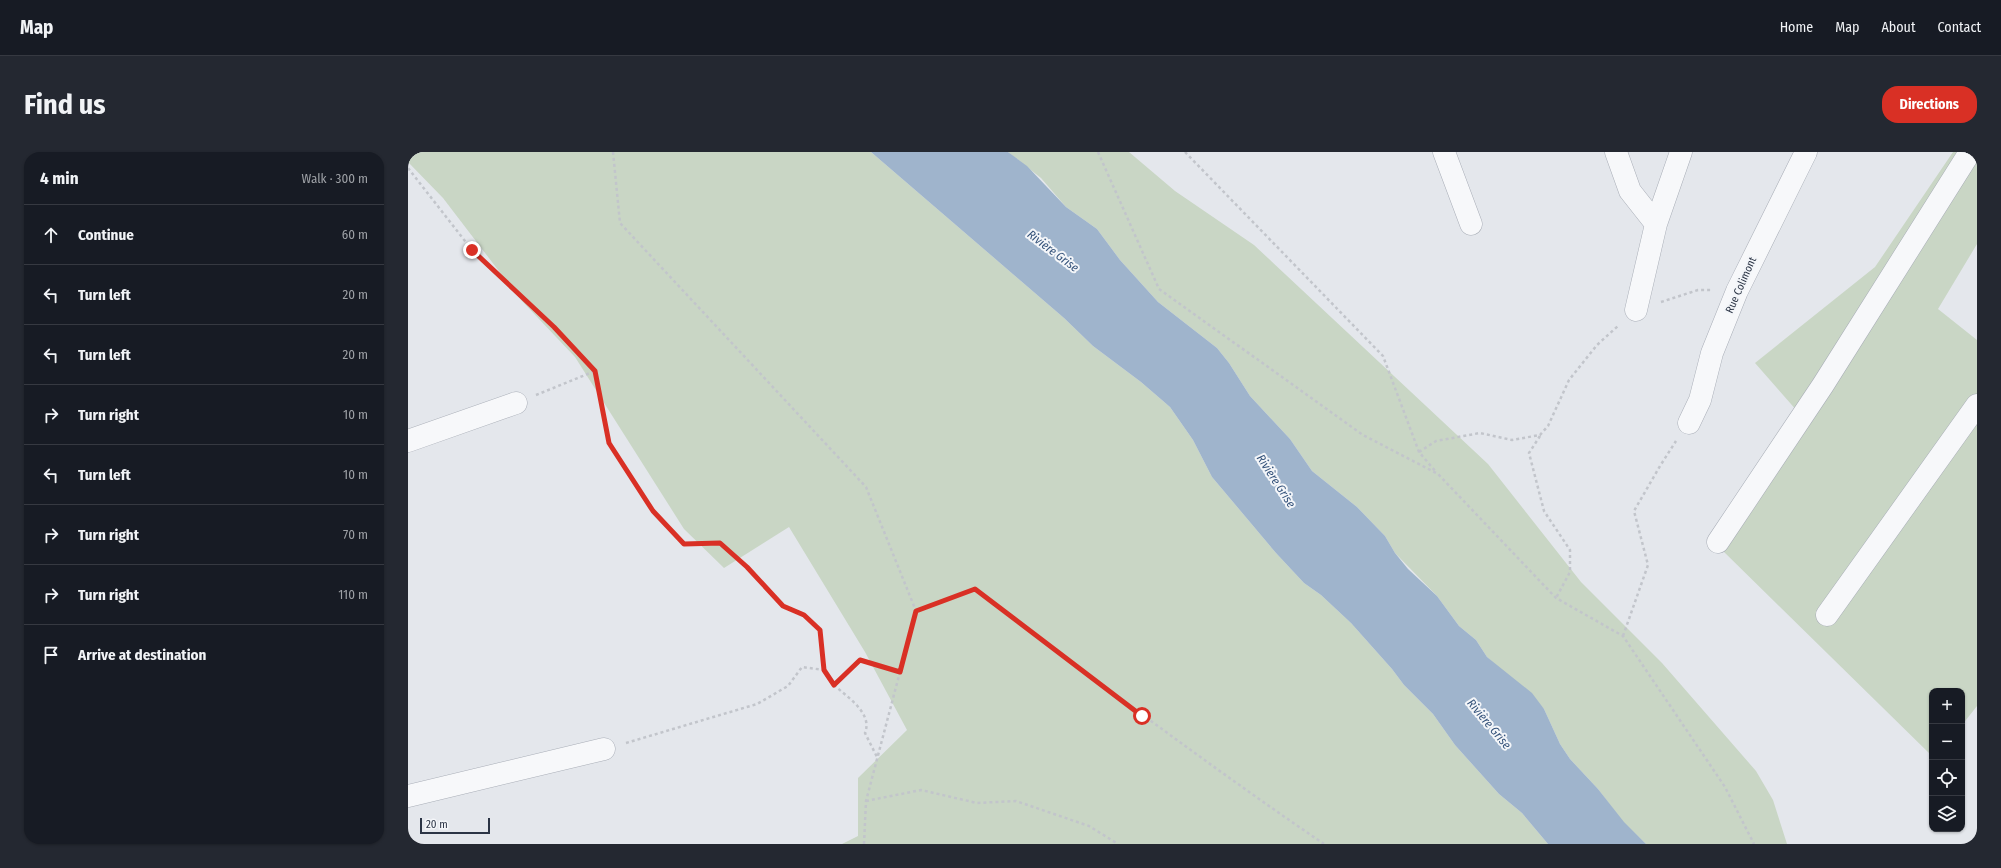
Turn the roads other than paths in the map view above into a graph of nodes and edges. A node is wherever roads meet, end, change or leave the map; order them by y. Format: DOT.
graph roads {
  1 [pos="1444,152"];
  2 [pos="1616,152"];
  3 [pos="1681,152"];
  4 [pos="1806,152"];
  5 [pos="1970,152"];
  6 [pos="1471,224"];
  7 [pos="1656,224"];
  8 [pos="1636,310"];
  9 [pos="516,403"];
  10 [pos="1977,405"];
  11 [pos="1689,422"];
  12 [pos="408,441"];
  13 [pos="1718,542"];
  14 [pos="1827,616"];
  15 [pos="604,749"];
  16 [pos="408,796"];
  1 -- 6 [label="street"];
  2 -- 7 [label="street"];
  3 -- 7 [label="street"];
  4 -- 11 [label="street, Rue Colimont"];
  5 -- 13 [label="street"];
  7 -- 8 [label="street"];
  9 -- 12 [label="street"];
  10 -- 14 [label="street"];
  15 -- 16 [label="street"];
}
